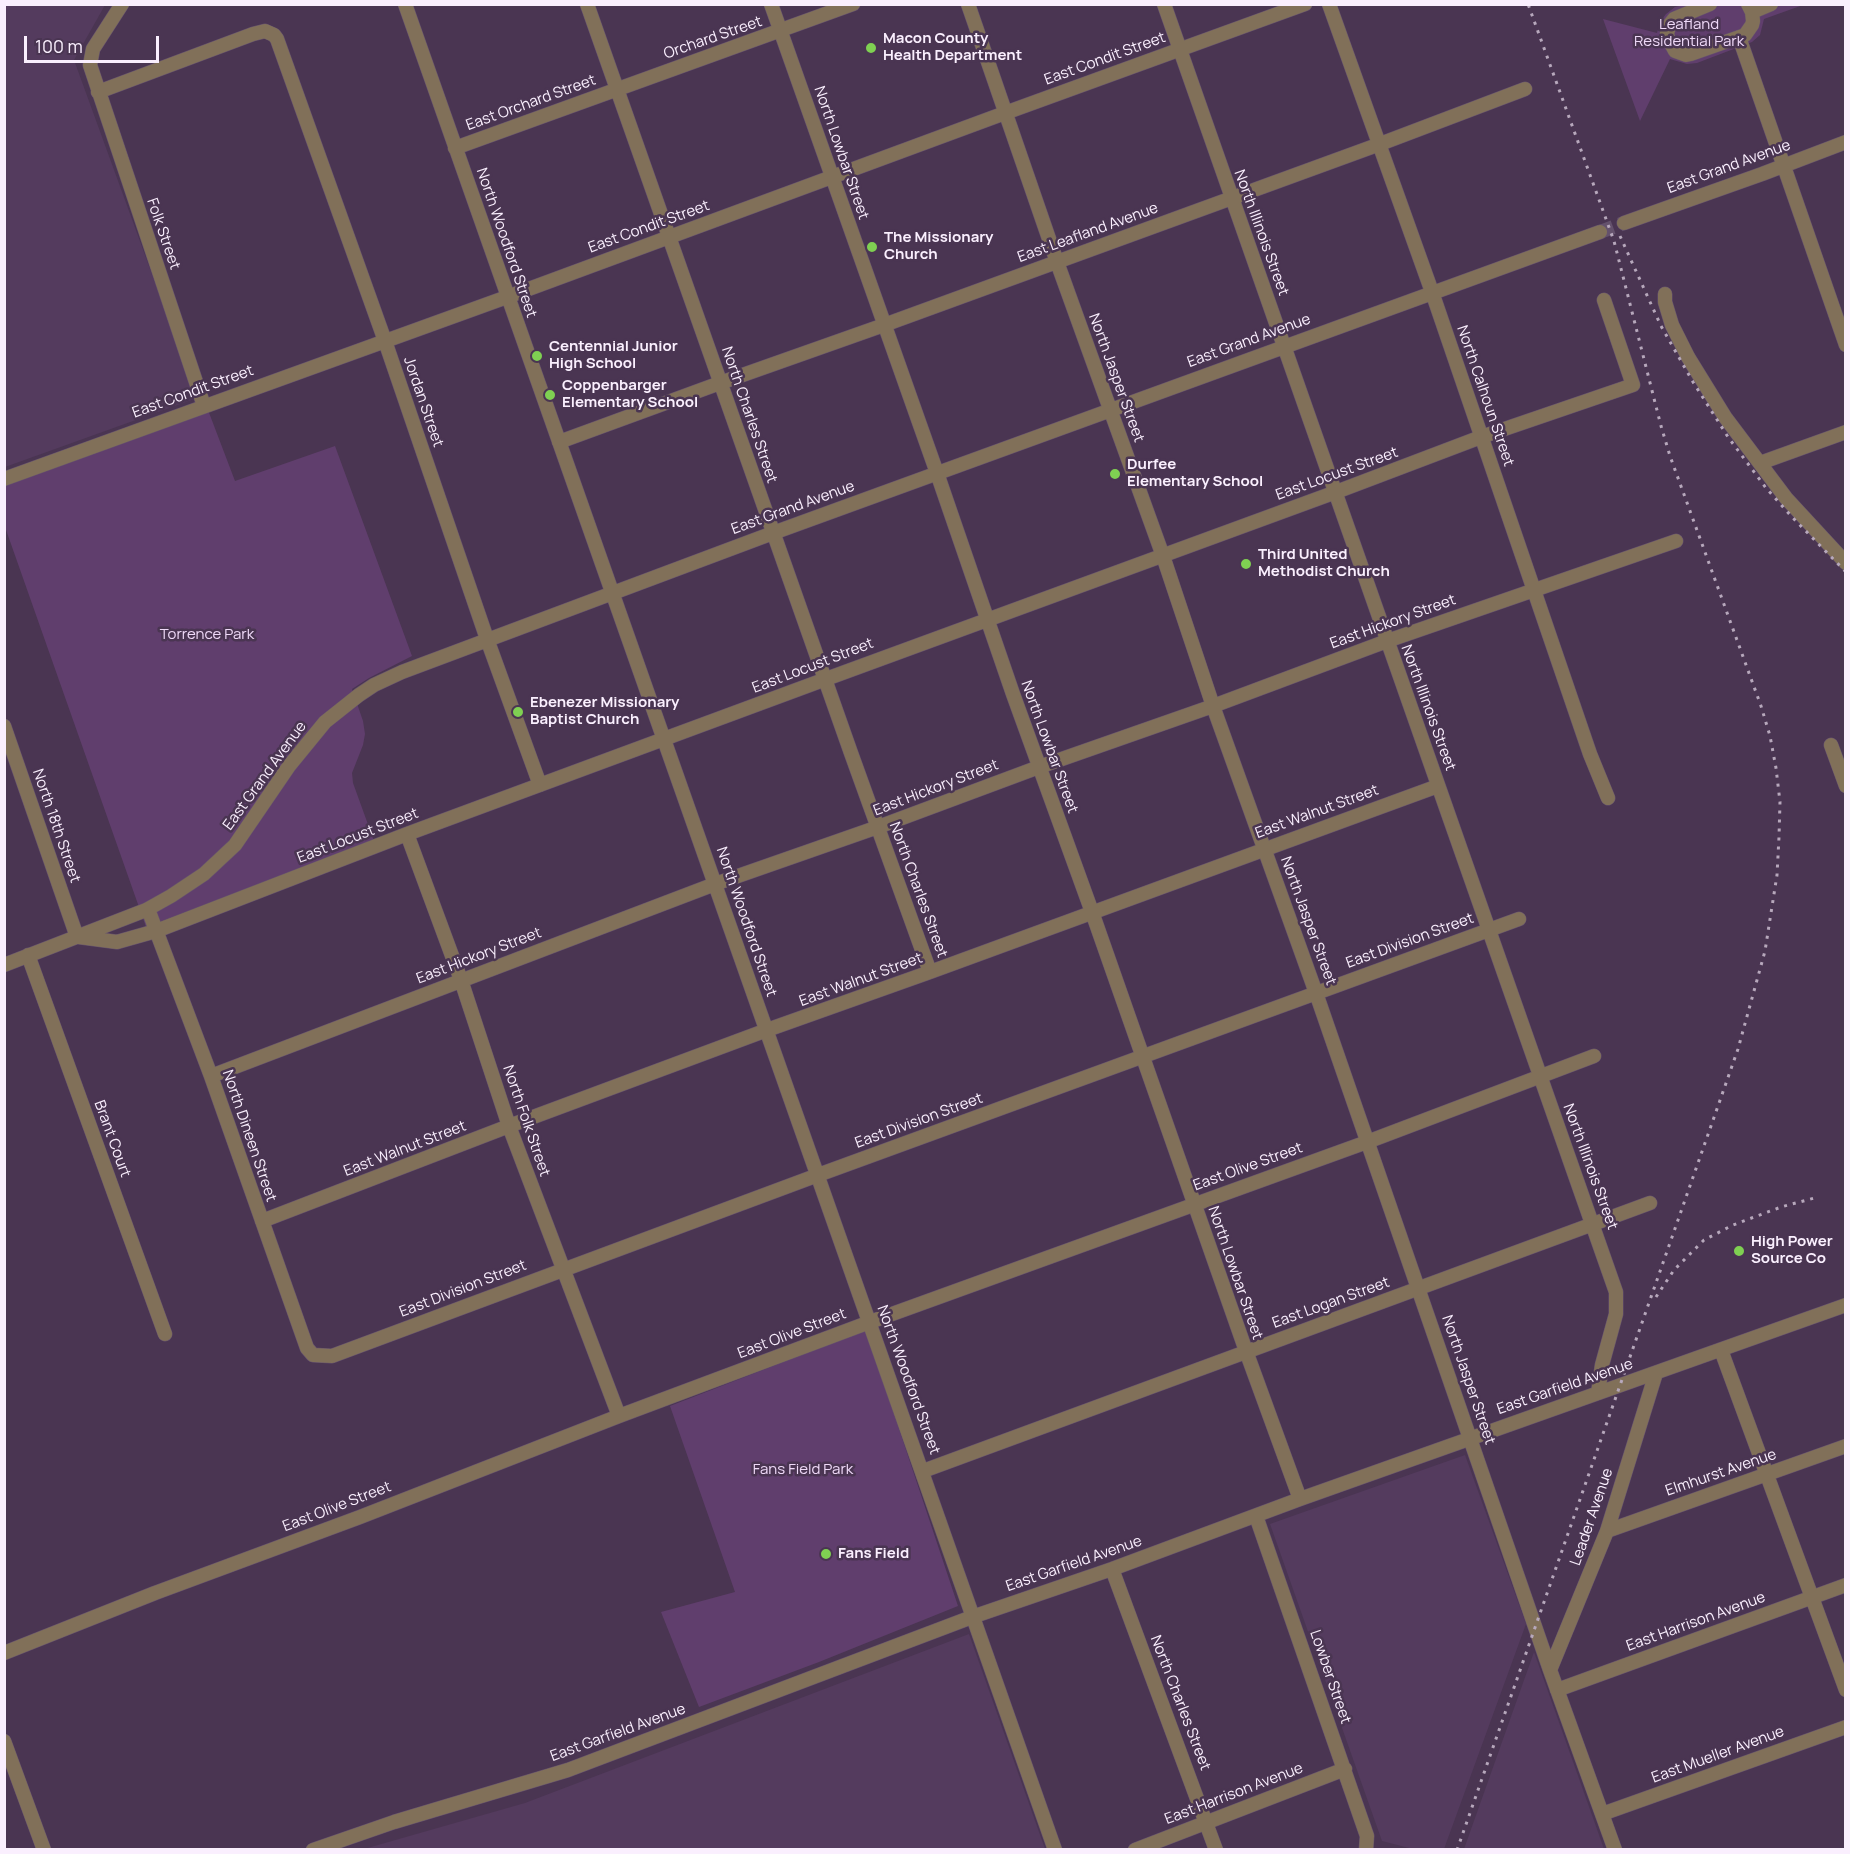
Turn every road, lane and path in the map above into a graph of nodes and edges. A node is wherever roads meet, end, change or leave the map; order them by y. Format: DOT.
graph roads {
  1 [pos="122,4"];
  2 [pos="405,4"];
  3 [pos="587,4"];
  4 [pos="771,4"];
  5 [pos="854,4"];
  6 [pos="968,4"];
  7 [pos="1164,4"];
  8 [pos="1305,4"];
  9 [pos="1329,4"];
  10 [pos="1710,4"];
  11 [pos="1771,4"];
  12 [pos="1750,8"];
  13 [pos="781,32"];
  14 [pos="1738,37"];
  15 [pos="1180,49"];
  16 [pos="618,89"];
  17 [pos="1525,89"];
  18 [pos="98,92"];
  19 [pos="1005,113"];
  20 [pos="1845,142"];
  21 [pos="1380,144"];
  22 [pos="455,148"];
  23 [pos="1782,165"];
  24 [pos="832,176"];
  25 [pos="1231,197"];
  26 [pos="1624,223"];
  27 [pos="1600,232"];
  28 [pos="670,237"];
  29 [pos="1057,262"];
  30 [pos="1432,292"];
  31 [pos="1665,294"];
  32 [pos="507,297"];
  33 [pos="1604,300"];
  34 [pos="884,325"];
  35 [pos="385,340"];
  36 [pos="1284,345"];
  37 [pos="1845,345"];
  38 [pos="720,383"];
  39 [pos="204,406"];
  40 [pos="1111,411"];
  41 [pos="1845,432"];
  42 [pos="1481,437"];
  43 [pos="560,442"];
  44 [pos="1760,463"];
  45 [pos="937,473"];
  46 [pos="4,479"];
  47 [pos="1336,492"];
  48 [pos="773,532"];
  49 [pos="1676,541"];
  50 [pos="1163,556"];
  51 [pos="1845,563"];
  52 [pos="1534,589"];
  53 [pos="613,592"];
  54 [pos="987,619"];
  55 [pos="487,639"];
  56 [pos="1387,641"];
  57 [pos="826,679"];
  58 [pos="1213,706"];
  59 [pos="4,726"];
  60 [pos="664,740"];
  61 [pos="1831,745"];
  62 [pos="1039,767"];
  63 [pos="540,785"];
  64 [pos="1438,786"];
  65 [pos="1845,786"];
  66 [pos="1608,798"];
  67 [pos="878,827"];
  68 [pos="407,834"];
  69 [pos="1264,849"];
  70 [pos="715,884"];
  71 [pos="148,909"];
  72 [pos="1092,912"];
  73 [pos="1519,919"];
  74 [pos="1489,930"];
  75 [pos="156,931"];
  76 [pos="77,937"];
  77 [pos="28,955"];
  78 [pos="4,965"];
  79 [pos="930,972"];
  80 [pos="461,980"];
  81 [pos="1316,993"];
  82 [pos="766,1030"];
  83 [pos="1594,1056"];
  84 [pos="1142,1057"];
  85 [pos="211,1076"];
  86 [pos="1540,1077"];
  87 [pos="510,1126"];
  88 [pos="1367,1142"];
  89 [pos="818,1175"];
  90 [pos="1650,1203"];
  91 [pos="1194,1205"];
  92 [pos="262,1221"];
  93 [pos="1593,1224"];
  94 [pos="563,1269"];
  95 [pos="1419,1289"];
  96 [pos="1845,1305"];
  97 [pos="870,1322"];
  98 [pos="165,1334"];
  99 [pos="1721,1350"];
  100 [pos="1245,1351"];
  101 [pos="332,1356"];
  102 [pos="1656,1373"];
  103 [pos="1598,1393"];
  104 [pos="619,1416"];
  105 [pos="1471,1438"];
  106 [pos="1845,1446"];
  107 [pos="922,1471"];
  108 [pos="1767,1474"];
  109 [pos="1300,1500"];
  110 [pos="1256,1516"];
  111 [pos="1607,1531"];
  112 [pos="1112,1569"];
  113 [pos="1845,1585"];
  114 [pos="1811,1598"];
  115 [pos="972,1617"];
  116 [pos="4,1653"];
  117 [pos="1550,1670"];
  118 [pos="1557,1690"];
  119 [pos="1845,1690"];
  120 [pos="1845,1727"];
  121 [pos="4,1741"];
  122 [pos="1344,1769"];
  123 [pos="1602,1814"];
  124 [pos="1207,1823"];
  125 [pos="44,1850"];
  126 [pos="313,1850"];
  127 [pos="1055,1850"];
  128 [pos="1135,1850"];
  129 [pos="1216,1850"];
  130 [pos="1366,1850"];
  131 [pos="1615,1850"];
  1 -- 18 [label="street, Folk Street"];
  2 -- 22 [label="street, North Woodford Street"];
  3 -- 16 [label="street, North Charles Street"];
  4 -- 13 [label="street, North Lowbar Street"];
  5 -- 13 [label="street, Orchard Street"];
  6 -- 19 [label="street, North Jasper Street"];
  7 -- 15 [label="street, North Illinois Street"];
  8 -- 15 [label="street, East Condit Street"];
  9 -- 21 [label="street, North Calhoun Street"];
  10 -- 14 [label="street"];
  11 -- 12 [label="street"];
  12 -- 14 [label="street"];
  13 -- 16 [label="street, Orchard Street"];
  13 -- 24 [label="street, North Lowbar Street"];
  14 -- 23 [label="street"];
  15 -- 19 [label="street, East Condit Street"];
  15 -- 25 [label="street, North Illinois Street"];
  16 -- 22 [label="street, East Orchard Street"];
  16 -- 28 [label="street, North Charles Street"];
  17 -- 21 [label="street, East Leafland Avenue"];
  18 -- 35 [label="street, Jordan Street"];
  18 -- 39 [label="street, Folk Street"];
  19 -- 24 [label="street, East Condit Street"];
  19 -- 29 [label="street, North Jasper Street"];
  20 -- 23 [label="street, East Grand Avenue"];
  21 -- 25 [label="street, East Leafland Avenue"];
  21 -- 30 [label="street, North Calhoun Street"];
  22 -- 32 [label="street, North Woodford Street"];
  23 -- 26 [label="street, East Grand Avenue"];
  23 -- 37 [label="street"];
  24 -- 28 [label="street, East Condit Street"];
  24 -- 34 [label="street, North Lowbar Street"];
  25 -- 29 [label="street, East Leafland Avenue"];
  25 -- 36 [label="street, North Illinois Street"];
  27 -- 30 [label="street, East Grand Avenue"];
  28 -- 32 [label="street, East Condit Street"];
  28 -- 38 [label="street, North Charles Street"];
  29 -- 34 [label="street, East Leafland Avenue"];
  29 -- 40 [label="street, North Jasper Street"];
  30 -- 36 [label="street, East Grand Avenue"];
  30 -- 42 [label="street, North Calhoun Street"];
  31 -- 44 [label="street"];
  32 -- 35 [label="street, East Condit Street"];
  32 -- 43 [label="street, North Woodford Street"];
  33 -- 42 [label="street, East Locust Street"];
  34 -- 38 [label="street, East Leafland Avenue"];
  34 -- 45 [label="street, North Lowbar Street"];
  35 -- 39 [label="street, East Condit Street"];
  35 -- 55 [label="street, Jordan Street"];
  36 -- 40 [label="street, East Grand Avenue"];
  36 -- 47 [label="street, North Illinois Street"];
  38 -- 43 [label="street, East Leafland Avenue"];
  38 -- 48 [label="street, North Charles Street"];
  39 -- 46 [label="street, East Condit Street"];
  40 -- 45 [label="street, East Grand Avenue"];
  40 -- 50 [label="street, North Jasper Street"];
  41 -- 44 [label="street"];
  42 -- 47 [label="street, East Locust Street"];
  42 -- 52 [label="street, North Calhoun Street"];
  43 -- 53 [label="street, North Woodford Street"];
  44 -- 51 [label="street"];
  45 -- 48 [label="street, East Grand Avenue"];
  45 -- 54 [label="street, North Lowbar Street"];
  47 -- 50 [label="street, East Locust Street"];
  47 -- 56 [label="street, North Illinois Street"];
  48 -- 53 [label="street, East Grand Avenue"];
  48 -- 57 [label="street, North Charles Street"];
  49 -- 52 [label="street, East Hickory Street"];
  50 -- 54 [label="street, East Locust Street"];
  50 -- 58 [label="street, North Jasper Street"];
  52 -- 56 [label="street, East Hickory Street"];
  52 -- 66 [label="street, North Calhoun Street"];
  53 -- 55 [label="street, East Grand Avenue"];
  53 -- 60 [label="street, North Woodford Street"];
  54 -- 57 [label="street, East Locust Street"];
  54 -- 62 [label="street, North Lowbar Street"];
  55 -- 63 [label="street, Jordan Street"];
  55 -- 71 [label="street, East Grand Avenue"];
  56 -- 58 [label="street, East Hickory Street"];
  56 -- 64 [label="street, North Illinois Street"];
  57 -- 60 [label="street, East Locust Street"];
  57 -- 67 [label="street, North Charles Street"];
  58 -- 62 [label="street, East Hickory Street"];
  58 -- 69 [label="street, North Jasper Street"];
  59 -- 76 [label="street, North 18th Street"];
  60 -- 63 [label="street, East Locust Street"];
  60 -- 70 [label="street, North Woodford Street"];
  61 -- 65 [label="street"];
  62 -- 67 [label="street, East Hickory Street"];
  62 -- 72 [label="street, North Lowbar Street"];
  63 -- 68 [label="street, East Locust Street"];
  64 -- 69 [label="street, East Walnut Street"];
  64 -- 74 [label="street, North Illinois Street"];
  67 -- 70 [label="street, East Hickory Street"];
  67 -- 79 [label="street, North Charles Street"];
  68 -- 75 [label="street, East Locust Street"];
  68 -- 80 [label="street, North Folk Street"];
  69 -- 72 [label="street, East Walnut Street"];
  69 -- 81 [label="street, North Jasper Street"];
  70 -- 80 [label="street, East Hickory Street"];
  70 -- 82 [label="street, North Woodford Street"];
  71 -- 75 [label="street, North Dineen Street"];
  71 -- 76 [label="street, East Grand Avenue"];
  72 -- 79 [label="street, East Walnut Street"];
  72 -- 84 [label="street, North Lowbar Street"];
  73 -- 74 [label="street, East Division Street"];
  74 -- 81 [label="street, East Division Street"];
  74 -- 86 [label="street, North Illinois Street"];
  75 -- 76 [label="street, East Locust Street"];
  75 -- 85 [label="street, North Dineen Street"];
  76 -- 77 [label="street, East Locust Street"];
  77 -- 78 [label="street, East Locust Street"];
  77 -- 98 [label="street, Brant Court"];
  79 -- 82 [label="street, East Walnut Street"];
  80 -- 85 [label="street, East Hickory Street"];
  80 -- 87 [label="street, North Folk Street"];
  81 -- 84 [label="street, East Division Street"];
  81 -- 88 [label="street, North Jasper Street"];
  82 -- 87 [label="street, East Walnut Street"];
  82 -- 89 [label="street, North Woodford Street"];
  83 -- 86 [label="street, East Olive Street"];
  84 -- 89 [label="street, East Division Street"];
  84 -- 91 [label="street, North Lowbar Street"];
  85 -- 92 [label="street, North Dineen Street"];
  86 -- 88 [label="street, East Olive Street"];
  86 -- 93 [label="street, North Illinois Street"];
  87 -- 92 [label="street, East Walnut Street"];
  87 -- 94 [label="street, North Folk Street"];
  88 -- 91 [label="street, East Olive Street"];
  88 -- 95 [label="street, North Jasper Street"];
  89 -- 94 [label="street, East Division Street"];
  89 -- 97 [label="street, North Woodford Street"];
  90 -- 93 [label="street, East Logan Street"];
  91 -- 97 [label="street, East Olive Street"];
  91 -- 100 [label="street, North Lowbar Street"];
  92 -- 101 [label="street, North Dineen Street"];
  93 -- 95 [label="street, East Logan Street"];
  93 -- 103 [label="street, North Illinois Street"];
  94 -- 101 [label="street, East Division Street"];
  94 -- 104 [label="street, North Folk Street"];
  95 -- 100 [label="street, East Logan Street"];
  95 -- 105 [label="street, North Jasper Street"];
  96 -- 99 [label="street, East Garfield Avenue"];
  97 -- 104 [label="street, East Olive Street"];
  97 -- 107 [label="street, North Woodford Street"];
  99 -- 102 [label="street, East Garfield Avenue"];
  99 -- 108 [label="street"];
  100 -- 107 [label="street, East Logan Street"];
  100 -- 109 [label="street, North Lowbar Street"];
  102 -- 103 [label="street, East Garfield Avenue"];
  102 -- 111 [label="street, Leader Avenue"];
  103 -- 105 [label="street, East Garfield Avenue"];
  104 -- 116 [label="street, East Olive Street"];
  105 -- 109 [label="street, East Garfield Avenue"];
  105 -- 117 [label="street, North Jasper Street"];
  106 -- 108 [label="street, Elmhurst Avenue"];
  107 -- 115 [label="street, North Woodford Street"];
  108 -- 111 [label="street, Elmhurst Avenue"];
  108 -- 114 [label="street"];
  109 -- 110 [label="street, East Garfield Avenue"];
  110 -- 112 [label="street, East Garfield Avenue"];
  110 -- 122 [label="street, Lowber Street"];
  111 -- 117 [label="street, Leader Avenue"];
  112 -- 115 [label="street, East Garfield Avenue"];
  112 -- 124 [label="street, North Charles Street"];
  113 -- 114 [label="street, East Harrison Avenue"];
  114 -- 118 [label="street, East Harrison Avenue"];
  114 -- 119 [label="street"];
  115 -- 126 [label="street, East Garfield Avenue"];
  115 -- 127 [label="street, North Woodford Street"];
  117 -- 118 [label="street, North Jasper Street"];
  118 -- 123 [label="street, North Jasper Street"];
  120 -- 123 [label="street, East Mueller Avenue"];
  121 -- 125 [label="street"];
  122 -- 124 [label="street, East Harrison Avenue"];
  122 -- 130 [label="street, Lowber Street"];
  123 -- 131 [label="street, North Jasper Street"];
  124 -- 128 [label="street, East Harrison Avenue"];
  124 -- 129 [label="street, North Charles Street"];
}
